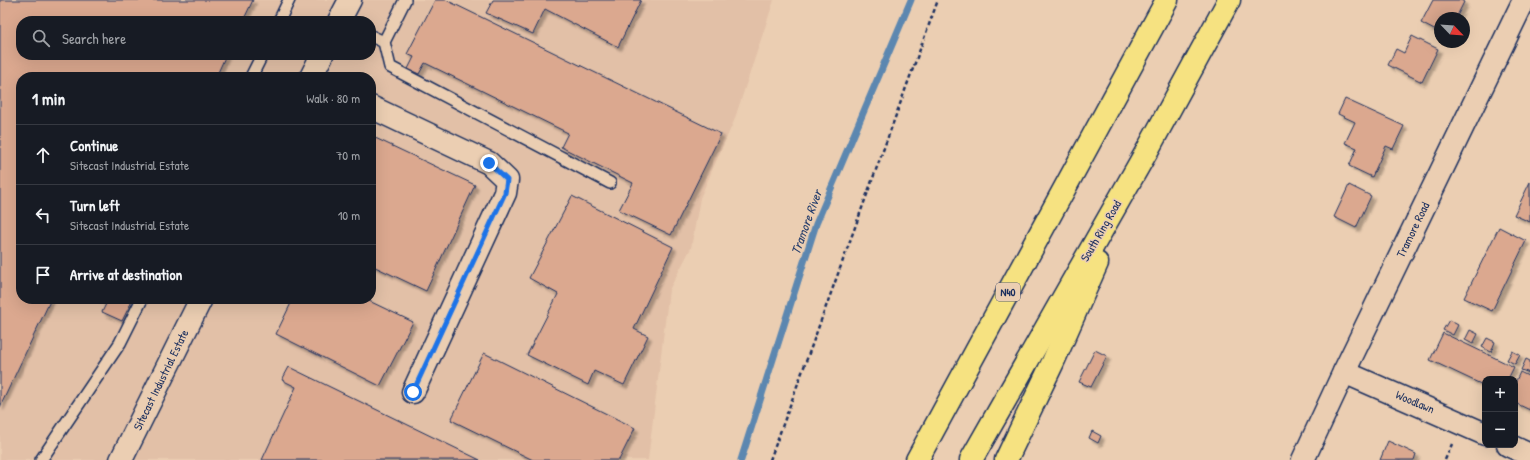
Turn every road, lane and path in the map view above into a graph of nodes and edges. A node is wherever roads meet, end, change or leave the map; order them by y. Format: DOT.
graph roads {
  1 [pos="289,0"];
  2 [pos="350,0"];
  3 [pos="405,0"];
  4 [pos="938,0"];
  5 [pos="1167,0"];
  6 [pos="1229,0"];
  7 [pos="1524,0"];
  8 [pos="281,16"];
  9 [pos="343,16"];
  10 [pos="376,38"];
  11 [pos="384,42"];
  12 [pos="260,60"];
  13 [pos="320,60"];
  14 [pos="254,72"];
  15 [pos="314,72"];
  16 [pos="376,109"];
  17 [pos="1148,149"];
  18 [pos="610,183"];
  19 [pos="140,304"];
  20 [pos="199,304"];
  21 [pos="1344,372"];
  22 [pos="413,392"];
  23 [pos="1482,433"];
  24 [pos="1514,448"];
  25 [pos="1530,456"];
  26 [pos="41,460"];
  27 [pos="121,460"];
  28 [pos="770,460"];
  29 [pos="917,460"];
  30 [pos="971,460"];
  31 [pos="1006,460"];
  32 [pos="1303,460"];
  1 -- 8 [label="lane"];
  2 -- 9 [label="street"];
  3 -- 11 [label="lane"];
  4 -- 28 [label="path"];
  5 -- 29 [label="highway, N40"];
  6 -- 17 [label="highway, South Ring Road"];
  7 -- 21 [label="street, Tramore Road"];
  10 -- 11 [label="lane"];
  11 -- 18 [label="lane"];
  12 -- 14 [label="lane"];
  13 -- 15 [label="street"];
  16 -- 22 [label="street"];
  17 -- 30 [label="highway, South Ring Road"];
  17 -- 31 [label="highway"];
  19 -- 26 [label="lane"];
  20 -- 27 [label="street, Sitecast Industrial Estate"];
  21 -- 23 [label="street, Woodlawn"];
  21 -- 32 [label="street, Tramore Road"];
  24 -- 25 [label="street"];
}
